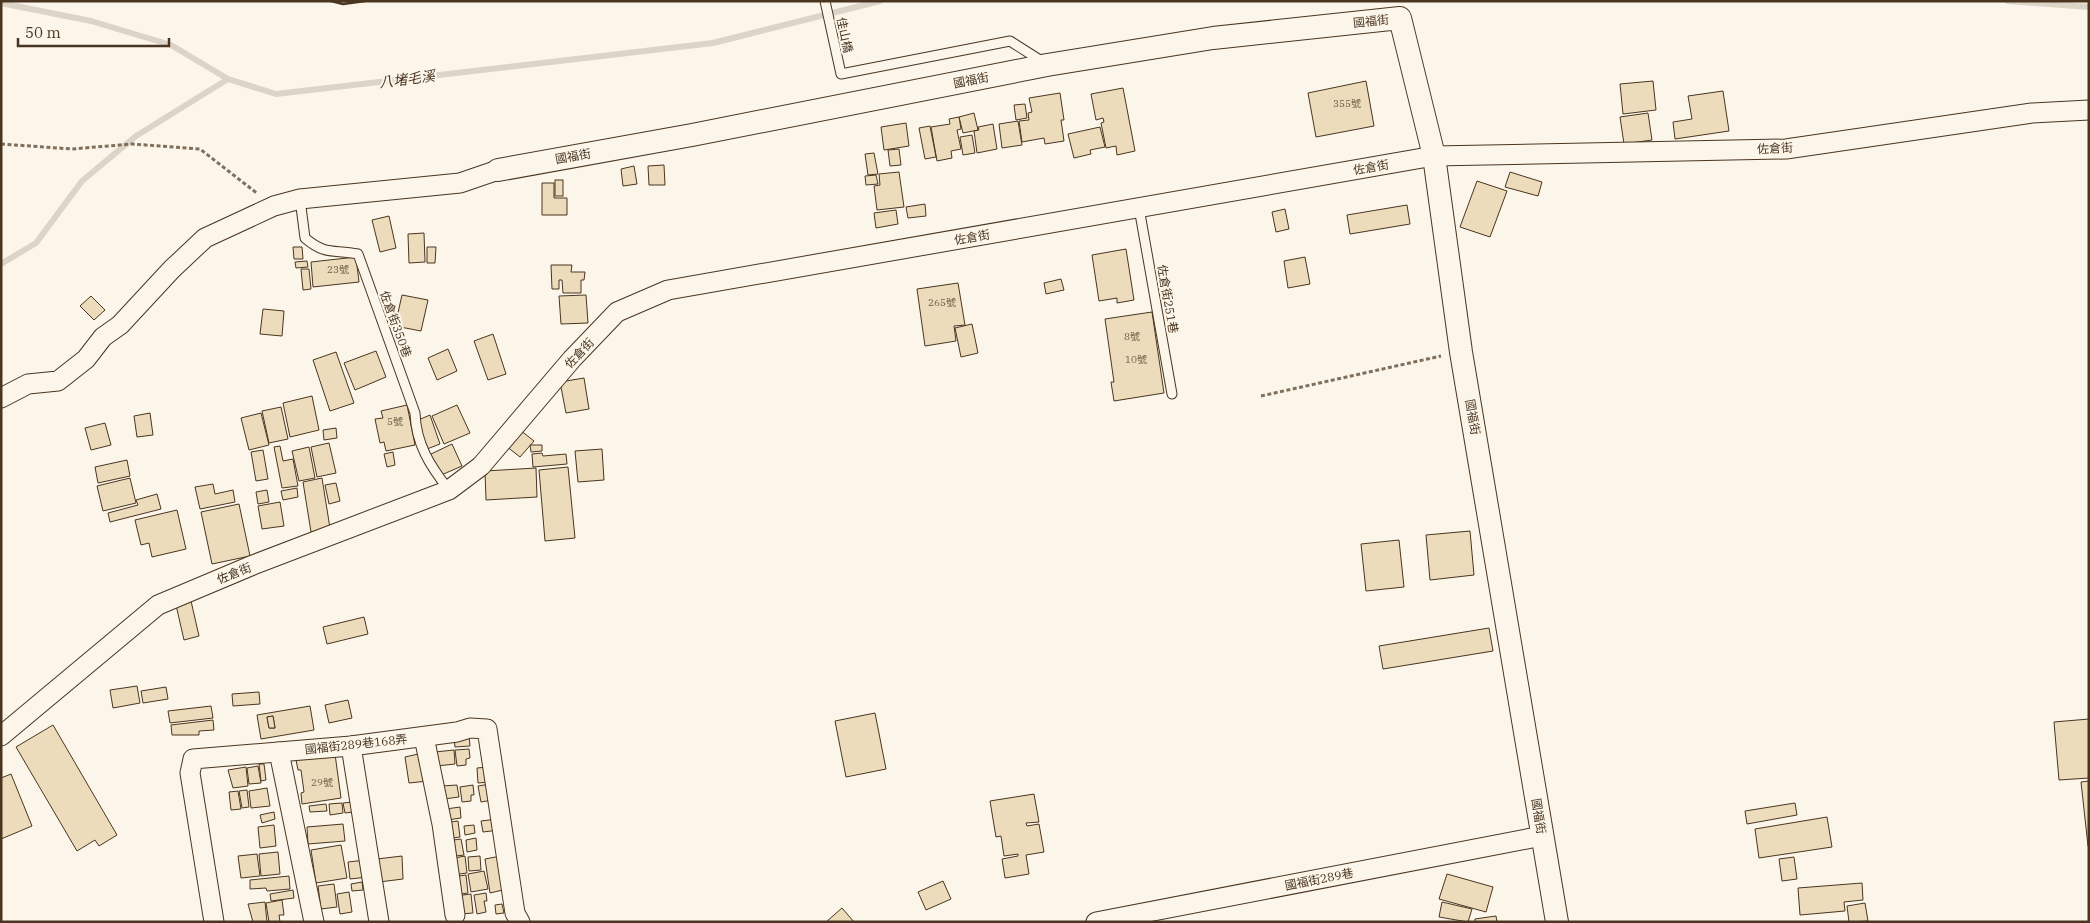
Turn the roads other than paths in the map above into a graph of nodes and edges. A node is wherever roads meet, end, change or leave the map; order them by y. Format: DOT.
graph roads {
  1 [pos="825,1"];
  2 [pos="1047,64"];
  3 [pos="2089,110"];
  4 [pos="1434,156"];
  5 [pos="498,170"];
  6 [pos="300,199"];
  7 [pos="1139,208"];
  8 [pos="1172,394"];
  9 [pos="1,398"];
  10 [pos="449,490"];
  11 [pos="1,736"];
  12 [pos="424,737"];
  13 [pos="351,746"];
  14 [pos="279,752"];
  15 [pos="1542,836"];
  16 [pos="455,915"];
  17 [pos="214,922"];
  18 [pos="314,922"];
  19 [pos="379,922"];
  20 [pos="520,922"];
  21 [pos="1096,922"];
  22 [pos="1557,922"];
  1 -- 2 [label="lane, 佳山橋"];
  2 -- 4 [label="street, 國福街"];
  2 -- 5 [label="street, 國福街"];
  3 -- 4 [label="street, 佐倉街"];
  4 -- 7 [label="street, 佐倉街"];
  4 -- 15 [label="street, 國福街"];
  5 -- 6 [label="street"];
  6 -- 9 [label="street"];
  6 -- 10 [label="lane, 佐倉街350巷"];
  7 -- 8 [label="lane, 佐倉街251巷"];
  7 -- 10 [label="street, 佐倉街"];
  10 -- 11 [label="street, 佐倉街"];
  12 -- 13 [label="street, 國福街289巷168弄"];
  12 -- 16 [label="street"];
  12 -- 20 [label="street, 國福街289巷168弄"];
  13 -- 14 [label="street, 國福街289巷168弄"];
  13 -- 19 [label="street"];
  14 -- 17 [label="street, 國福街289巷168弄"];
  14 -- 18 [label="street"];
  15 -- 21 [label="street, 國福街289巷"];
  15 -- 22 [label="street, 國福街"];
}
